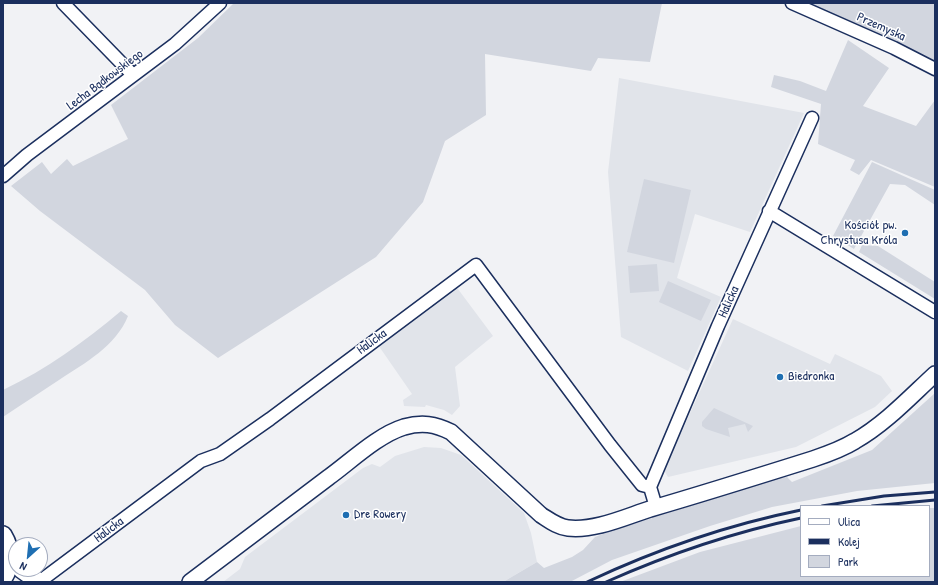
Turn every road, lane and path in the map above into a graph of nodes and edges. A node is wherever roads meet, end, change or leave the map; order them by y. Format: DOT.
graph roads {
  1 [pos="63,3"];
  2 [pos="220,3"];
  3 [pos="792,3"];
  4 [pos="935,69"];
  5 [pos="133,75"];
  6 [pos="812,118"];
  7 [pos="3,176"];
  8 [pos="769,211"];
  9 [pos="935,312"];
  10 [pos="935,374"];
  11 [pos="650,487"];
  12 [pos="656,507"];
  13 [pos="3,534"];
  14 [pos="8,546"];
  15 [pos="3,579"];
  16 [pos="10,582"];
  17 [pos="39,582"];
  18 [pos="190,582"];
  1 -- 5 [label="street"];
  2 -- 5 [label="street, Lecha Bądkowskiego"];
  3 -- 4 [label="street, Przemyska"];
  5 -- 7 [label="street, Lecha Bądkowskiego"];
  6 -- 8 [label="street, Halicka"];
  8 -- 9 [label="street"];
  8 -- 11 [label="street, Halicka"];
  10 -- 12 [label="street"];
  11 -- 12 [label="street"];
  11 -- 17 [label="street, Halicka"];
  12 -- 18 [label="street"];
  13 -- 14 [label="main road"];
  15 -- 16 [label="main road"];
}
